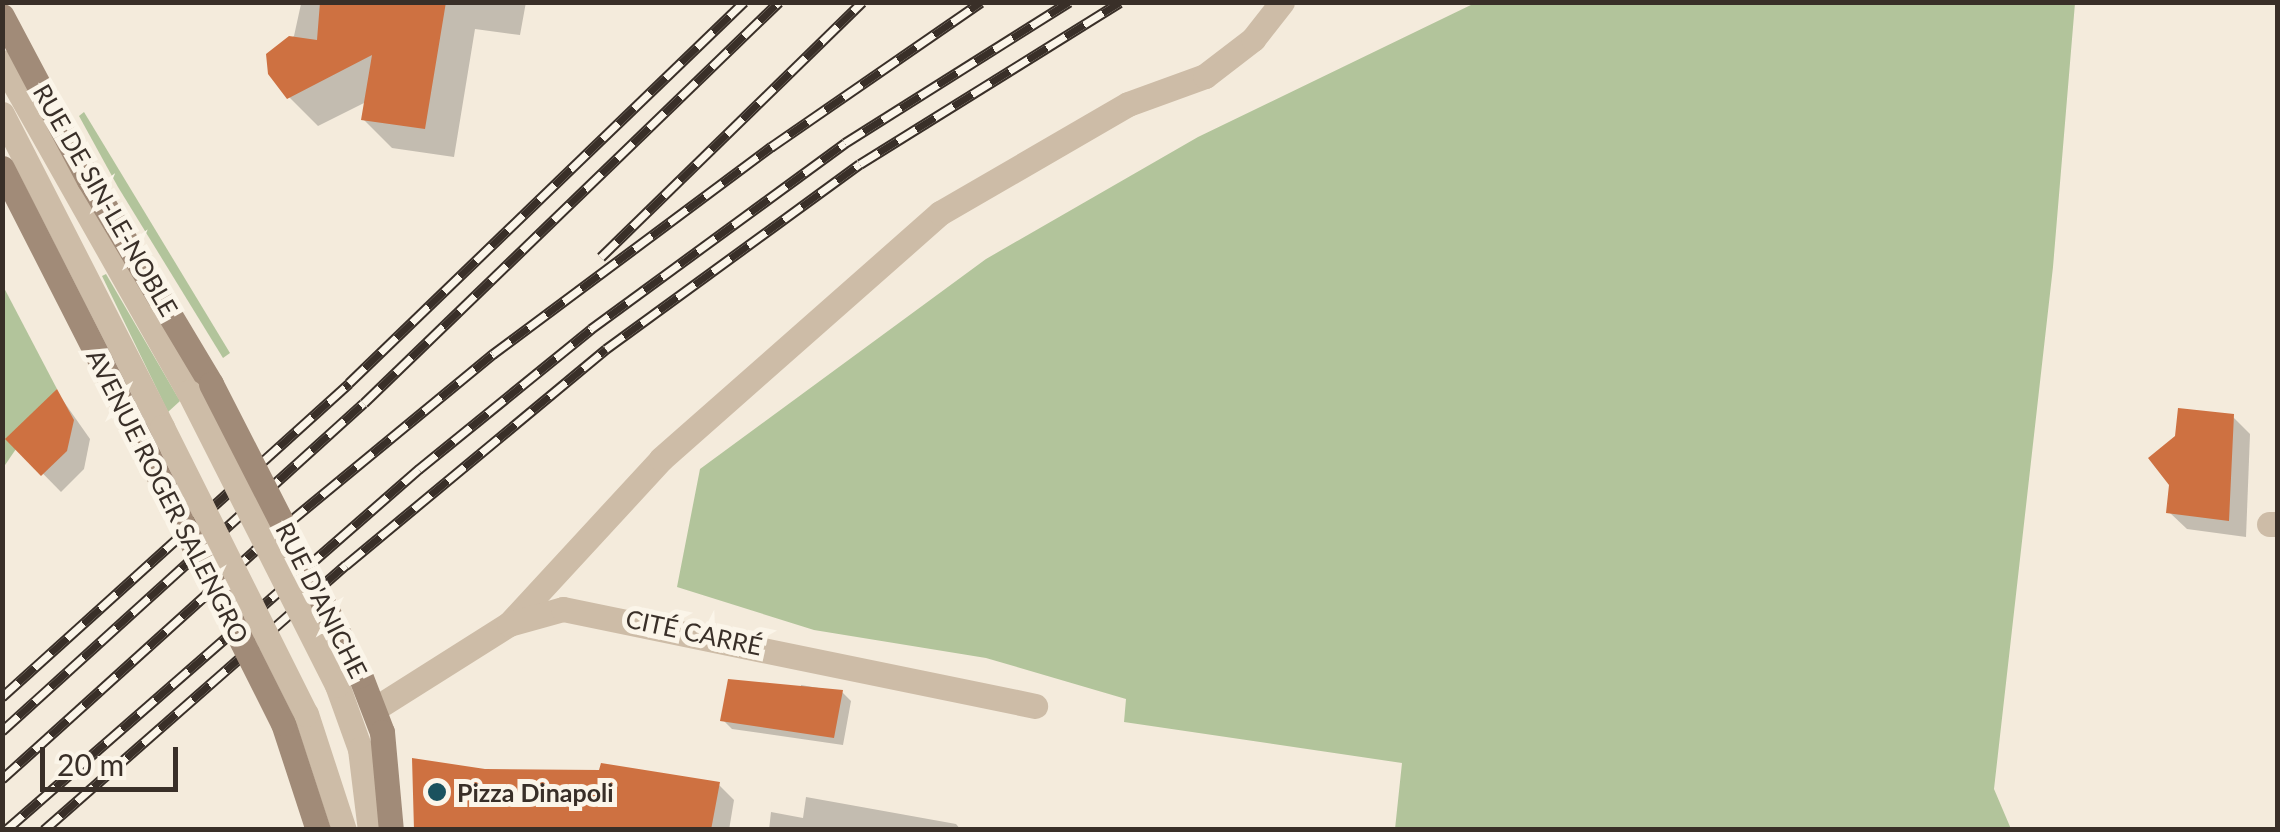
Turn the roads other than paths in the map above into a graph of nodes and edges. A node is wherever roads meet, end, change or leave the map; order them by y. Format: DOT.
graph roads {
  1 [pos="1282,2"];
  2 [pos="2,16"];
  3 [pos="2,62"];
  4 [pos="2,114"];
  5 [pos="2,168"];
  6 [pos="200,388"];
  7 [pos="509,624"];
  8 [pos="349,680"];
  9 [pos="1034,706"];
  10 [pos="376,708"];
  11 [pos="294,719"];
  12 [pos="318,830"];
  13 [pos="344,830"];
  14 [pos="370,830"];
  15 [pos="391,830"];
  1 -- 7 [label="lane"];
  2 -- 6 [label="main road, RUE DE SIN-LE-NOBLE"];
  3 -- 6 [label="lane"];
  4 -- 11 [label="lane, bridge"];
  5 -- 11 [label="main road, AVENUE ROGER SALENGRO, bridge"];
  6 -- 8 [label="main road, RUE D'ANICHE, bridge"];
  7 -- 9 [label="lane, CITÉ CARRÉ"];
  7 -- 10 [label="lane, CITÉ CARRÉ"];
  8 -- 10 [label="main road, RUE D'ANICHE"];
  8 -- 14 [label="lane"];
  10 -- 15 [label="main road, RUE D'ANICHE"];
  11 -- 12 [label="main road, AVENUE ROGER SALENGRO"];
  11 -- 13 [label="lane"];
}
